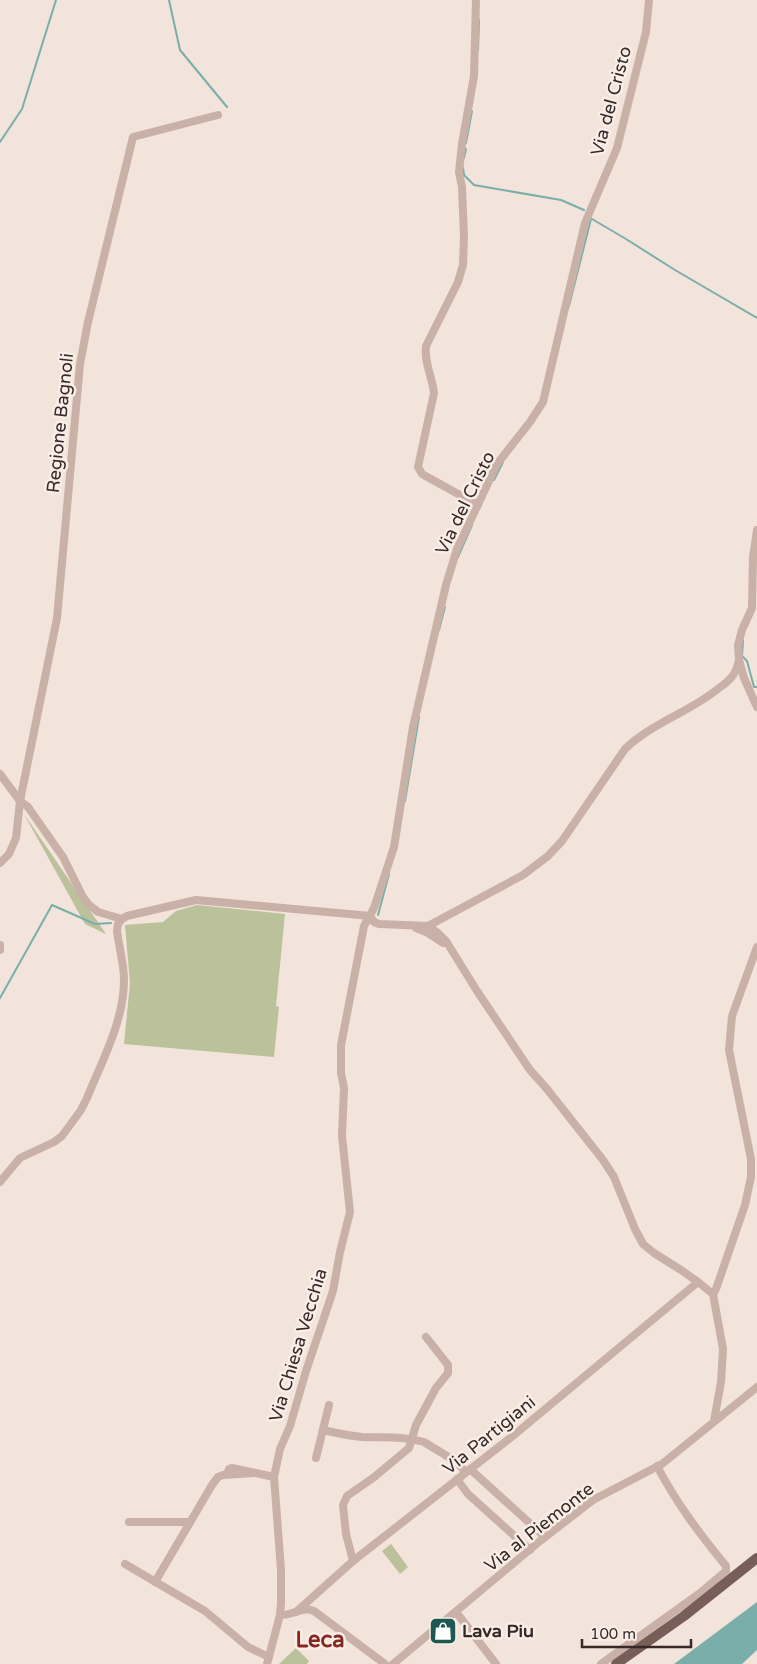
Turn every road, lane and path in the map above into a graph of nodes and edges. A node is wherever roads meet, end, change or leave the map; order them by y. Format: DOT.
graph roads {
  1 [pos="476,0"];
  2 [pos="649,0"];
  3 [pos="218,115"];
  4 [pos="478,505"];
  5 [pos="757,530"];
  6 [pos="739,660"];
  7 [pos="757,707"];
  8 [pos="0,774"];
  9 [pos="20,801"];
  10 [pos="0,863"];
  11 [pos="370,916"];
  12 [pos="122,919"];
  13 [pos="401,925"];
  14 [pos="428,926"];
  15 [pos="0,945"];
  16 [pos="757,947"];
  17 [pos="450,949"];
  18 [pos="0,950"];
  19 [pos="0,1182"];
  20 [pos="698,1282"];
  21 [pos="713,1294"];
  22 [pos="426,1336"];
  23 [pos="757,1387"];
  24 [pos="329,1405"];
  25 [pos="714,1421"];
  26 [pos="323,1430"];
  27 [pos="412,1440"];
  28 [pos="316,1458"];
  29 [pos="657,1466"];
  30 [pos="468,1471"];
  31 [pos="274,1477"];
  32 [pos="457,1479"];
  33 [pos="129,1522"];
  34 [pos="190,1522"];
  35 [pos="545,1537"];
  36 [pos="530,1550"];
  37 [pos="757,1558"];
  38 [pos="354,1562"];
  39 [pos="125,1564"];
  40 [pos="155,1582"];
  41 [pos="313,1596"];
  42 [pos="314,1611"];
  43 [pos="296,1612"];
  44 [pos="456,1612"];
  45 [pos="280,1615"];
  46 [pos="268,1660"];
  47 [pos="385,1664"];
  48 [pos="393,1664"];
  49 [pos="496,1664"];
  50 [pos="601,1664"];
  51 [pos="616,1664"];
  1 -- 4 [label="street"];
  2 -- 4 [label="street, Via del Cristo"];
  3 -- 9 [label="street, Regione Bagnoli"];
  4 -- 11 [label="street, Via del Cristo"];
  5 -- 6 [label="street"];
  6 -- 7 [label="street"];
  6 -- 14 [label="street"];
  8 -- 9 [label="street"];
  9 -- 10 [label="street"];
  9 -- 12 [label="street"];
  11 -- 12 [label="street"];
  11 -- 13 [label="street"];
  11 -- 31 [label="street, Via Chiesa Vecchia"];
  12 -- 19 [label="street"];
  13 -- 14 [label="street"];
  13 -- 17 [label="street"];
  14 -- 17 [label="street"];
  15 -- 18 [label="street"];
  16 -- 21 [label="street"];
  17 -- 20 [label="street"];
  20 -- 21 [label="street"];
  20 -- 30 [label="street, Via Partigiani"];
  21 -- 25 [label="street"];
  22 -- 27 [label="street"];
  23 -- 25 [label="street, Via al Piemonte"];
  24 -- 26 [label="street"];
  25 -- 29 [label="street, Via al Piemonte"];
  26 -- 27 [label="street"];
  26 -- 28 [label="street"];
  27 -- 30 [label="street"];
  27 -- 38 [label="street"];
  29 -- 35 [label="street, Via al Piemonte"];
  29 -- 50 [label="street"];
  30 -- 32 [label="street, Via Partigiani"];
  30 -- 35 [label="street"];
  31 -- 34 [label="street"];
  31 -- 45 [label="street, Via Chiesa Vecchia"];
  32 -- 36 [label="street"];
  32 -- 38 [label="street, Via Partigiani"];
  33 -- 34 [label="street"];
  34 -- 40 [label="street"];
  35 -- 36 [label="street, Via al Piemonte"];
  36 -- 44 [label="street, Via al Piemonte"];
  37 -- 51 [label="main road"];
  38 -- 41 [label="street, Via Partigiani"];
  39 -- 40 [label="street"];
  40 -- 46 [label="street"];
  41 -- 42 [label="street"];
  41 -- 43 [label="street, Via Partigiani"];
  42 -- 43 [label="street"];
  42 -- 47 [label="street"];
  43 -- 45 [label="street"];
  44 -- 48 [label="street, Via al Piemonte"];
  44 -- 49 [label="street"];
  45 -- 46 [label="street, Via Chiesa Vecchia"];
}
